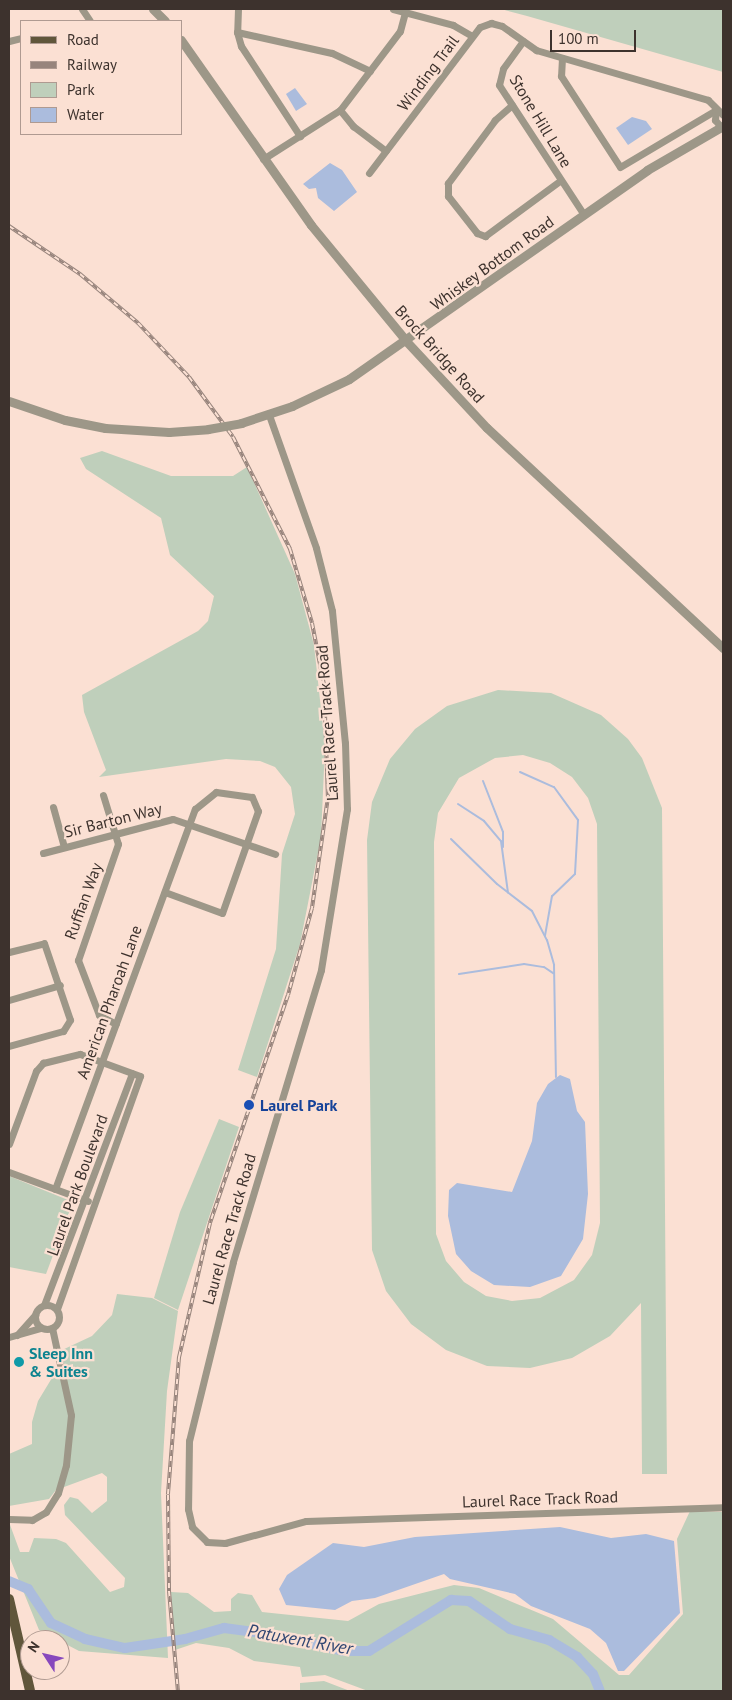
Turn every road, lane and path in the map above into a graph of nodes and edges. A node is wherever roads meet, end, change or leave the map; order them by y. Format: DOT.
graph roads {
  1 [pos="153,9"];
  2 [pos="238,9"];
  3 [pos="393,9"];
  4 [pos="405,12"];
  5 [pos="163,20"];
  6 [pos="237,32"];
  7 [pos="472,36"];
  8 [pos="182,41"];
  9 [pos="523,42"];
  10 [pos="562,58"];
  11 [pos="370,71"];
  12 [pos="512,105"];
  13 [pos="340,110"];
  14 [pos="716,110"];
  15 [pos="723,115"];
  16 [pos="722,127"];
  17 [pos="300,136"];
  18 [pos="386,151"];
  19 [pos="263,160"];
  20 [pos="369,174"];
  21 [pos="561,180"];
  22 [pos="584,215"];
  23 [pos="407,342"];
  24 [pos="9,401"];
  25 [pos="269,415"];
  26 [pos="723,648"];
  27 [pos="103,795"];
  28 [pos="53,807"];
  29 [pos="190,824"];
  30 [pos="115,834"];
  31 [pos="246,844"];
  32 [pos="64,847"];
  33 [pos="43,852"];
  34 [pos="275,854"];
  35 [pos="165,892"];
  36 [pos="9,952"];
  37 [pos="60,985"];
  38 [pos="9,1000"];
  39 [pos="116,1024"];
  40 [pos="9,1046"];
  41 [pos="102,1061"];
  42 [pos="132,1073"];
  43 [pos="9,1144"];
  44 [pos="9,1172"];
  45 [pos="55,1189"];
  46 [pos="89,1202"];
  47 [pos="44,1305"];
  48 [pos="57,1309"];
  49 [pos="35,1315"];
  50 [pos="42,1328"];
  51 [pos="52,1328"];
  52 [pos="17,1335"];
  53 [pos="9,1338"];
  54 [pos="723,1507"];
  55 [pos="9,1519"];
  56 [pos="9,1599"];
  57 [pos="30,1691"];
  1 -- 5 [label="street"];
  2 -- 6 [label="street"];
  3 -- 4 [label="street"];
  4 -- 7 [label="street"];
  4 -- 11 [label="street"];
  6 -- 11 [label="street"];
  6 -- 17 [label="street"];
  7 -- 9 [label="street, Winding Trail"];
  7 -- 18 [label="street, Winding Trail"];
  8 -- 19 [label="street, Brock Bridge Road"];
  9 -- 10 [label="street, Winding Trail"];
  9 -- 12 [label="street, Stone Hill Lane"];
  10 -- 14 [label="street, Winding Trail"];
  10 -- 14 [label="street"];
  11 -- 13 [label="street"];
  12 -- 21 [label="street, Stone Hill Lane"];
  12 -- 21 [label="street"];
  13 -- 17 [label="street"];
  13 -- 18 [label="street"];
  14 -- 15 [label="street, Winding Trail"];
  14 -- 16 [label="street"];
  16 -- 22 [label="street, Whiskey Bottom Road"];
  17 -- 19 [label="street"];
  18 -- 20 [label="street, Winding Trail"];
  19 -- 23 [label="street, Brock Bridge Road"];
  21 -- 22 [label="street, Stone Hill Lane"];
  22 -- 23 [label="street, Whiskey Bottom Road"];
  23 -- 25 [label="street, Whiskey Bottom Road"];
  23 -- 26 [label="street, Brock Bridge Road"];
  24 -- 25 [label="street, Whiskey Bottom Road, bridge"];
  25 -- 54 [label="street, Laurel Race Track Road"];
  27 -- 30 [label="street"];
  28 -- 32 [label="street"];
  29 -- 30 [label="street, Sir Barton Way"];
  29 -- 31 [label="street, Sir Barton Way"];
  29 -- 31 [label="street, American Pharoah Lane"];
  29 -- 35 [label="street, American Pharoah Lane"];
  30 -- 32 [label="street, Sir Barton Way"];
  30 -- 39 [label="street, Ruffian Way"];
  31 -- 34 [label="street, Sir Barton Way"];
  31 -- 35 [label="street, American Pharoah Lane"];
  32 -- 33 [label="street, Sir Barton Way"];
  35 -- 39 [label="street, American Pharoah Lane"];
  36 -- 37 [label="street"];
  37 -- 38 [label="street"];
  37 -- 40 [label="street"];
  39 -- 41 [label="street, American Pharoah Lane"];
  41 -- 42 [label="street"];
  41 -- 43 [label="street"];
  41 -- 45 [label="street, American Pharoah Lane"];
  42 -- 46 [label="street, Laurel Park Boulevard"];
  42 -- 46 [label="street, Laurel Park Boulevard"];
  44 -- 45 [label="street"];
  45 -- 46 [label="street"];
  46 -- 47 [label="street, Laurel Park Boulevard"];
  46 -- 48 [label="street, Laurel Park Boulevard"];
  47 -- 48 [label="street"];
  47 -- 49 [label="street, Laurel Park Boulevard"];
  48 -- 51 [label="street, Laurel Park Boulevard"];
  49 -- 50 [label="street"];
  49 -- 52 [label="street, Laurel Park Boulevard"];
  50 -- 51 [label="street, Laurel Park Boulevard"];
  50 -- 52 [label="street, Laurel Park Boulevard"];
  51 -- 55 [label="street"];
  52 -- 53 [label="street, Laurel Park Boulevard"];
  56 -- 57 [label="main road"];
}
